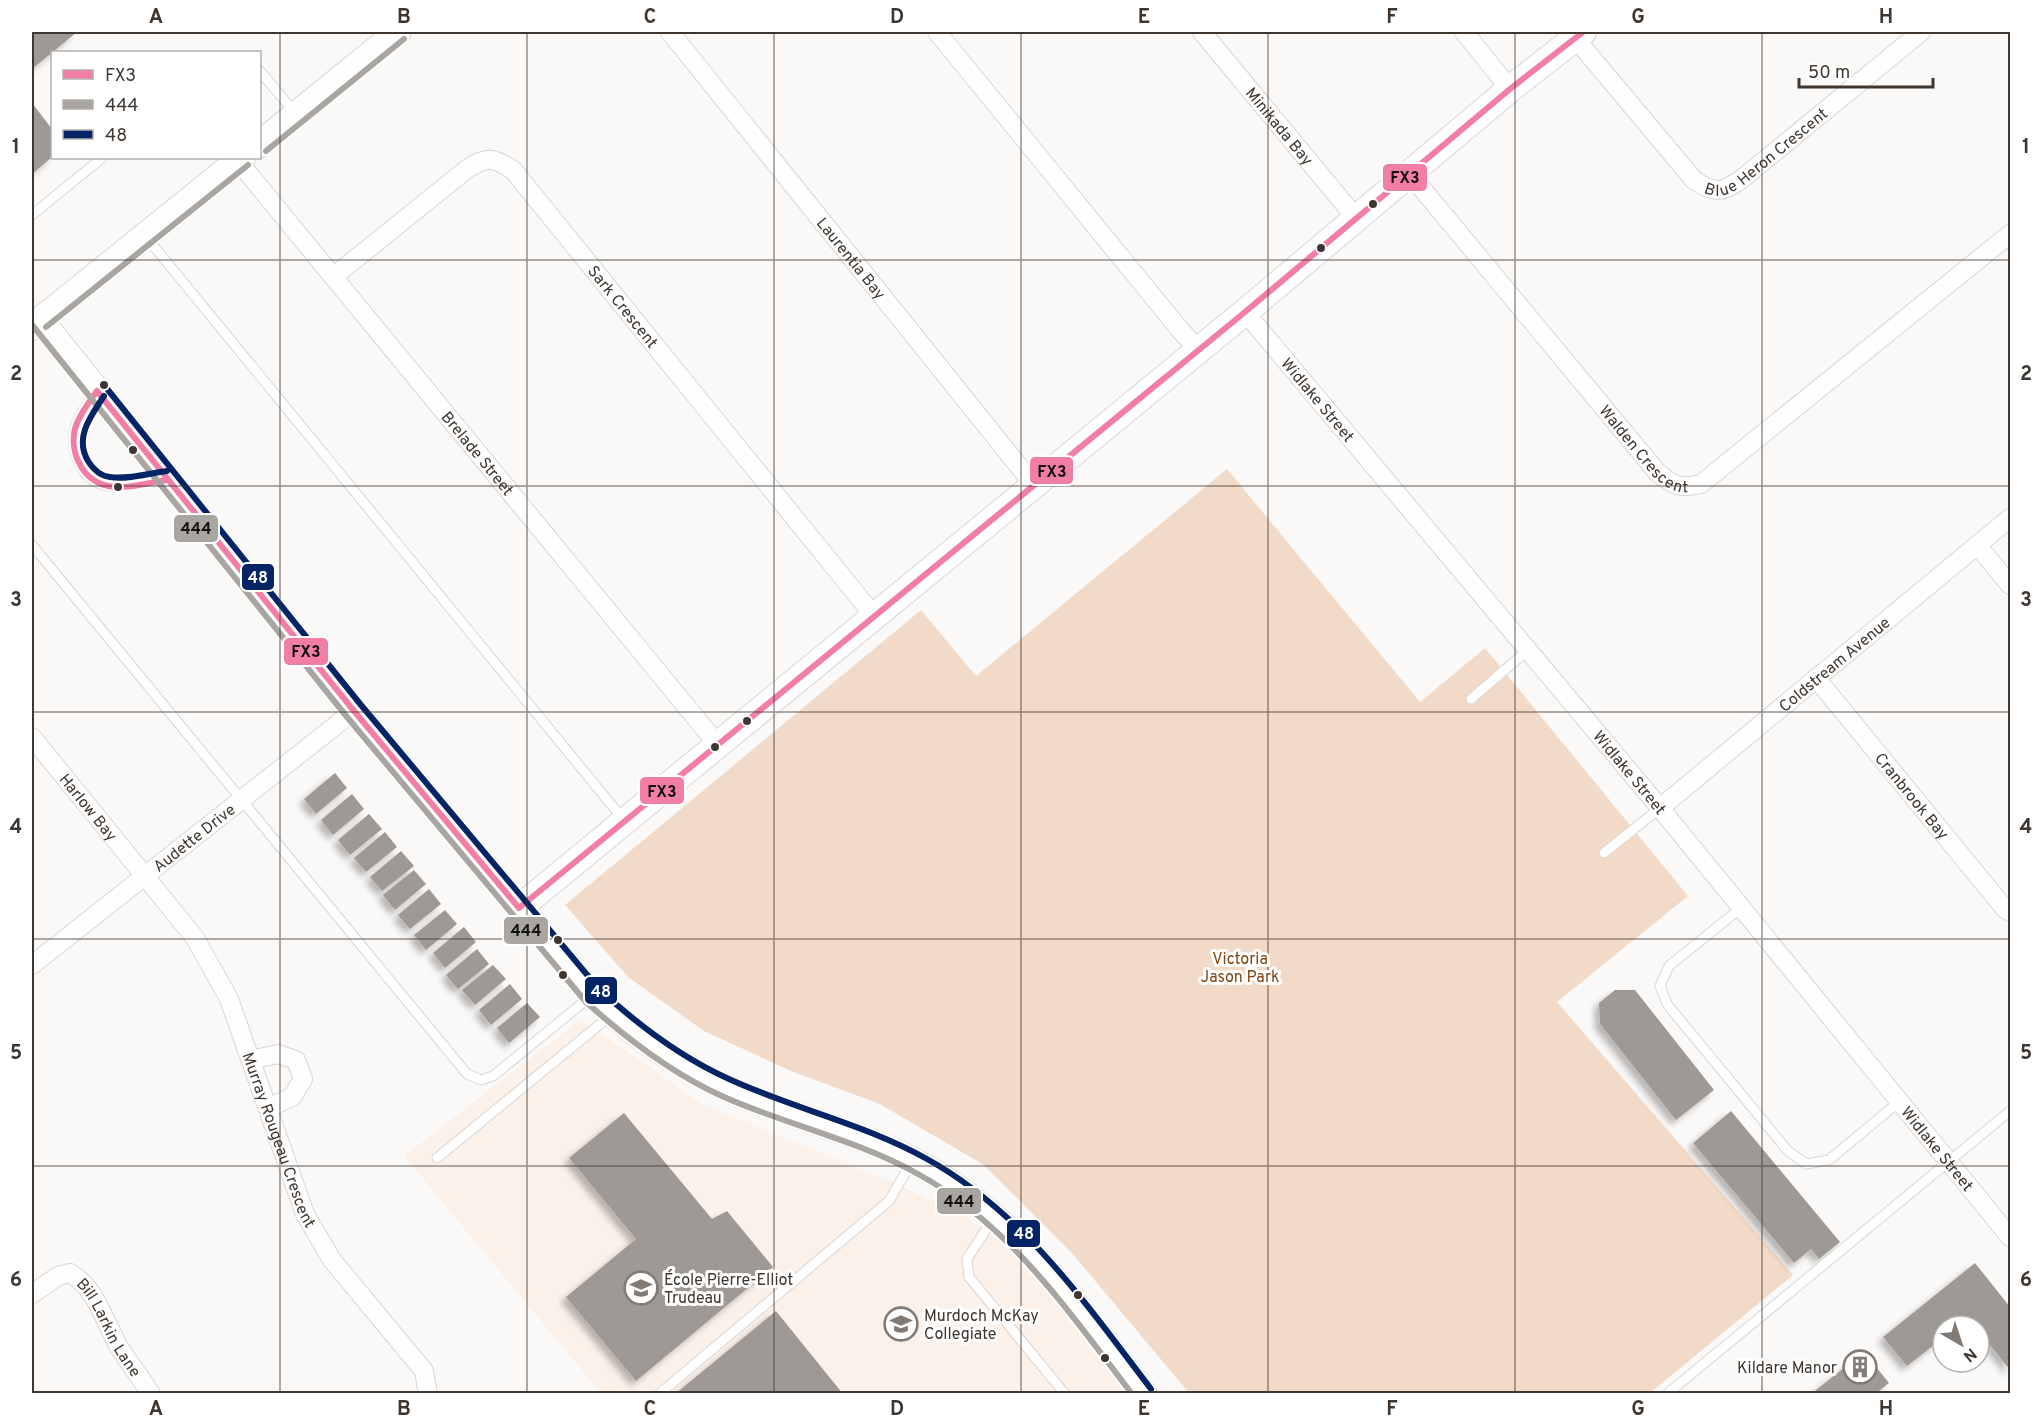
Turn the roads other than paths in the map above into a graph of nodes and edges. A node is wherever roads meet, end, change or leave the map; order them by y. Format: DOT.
graph roads {
  1 [pos="670,32"];
  2 [pos="937,32"];
  3 [pos="1202,32"];
  4 [pos="1464,32"];
  5 [pos="1921,32"];
  6 [pos="391,33"];
  7 [pos="1579,35"];
  8 [pos="261,72"];
  9 [pos="1510,89"];
  10 [pos="296,114"];
  11 [pos="261,143"];
  12 [pos="101,159"];
  13 [pos="240,159"];
  14 [pos="1409,173"];
  15 [pos="32,214"];
  16 [pos="1356,218"];
  17 [pos="2010,234"];
  18 [pos="145,236"];
  19 [pos="333,277"];
  20 [pos="1245,312"];
  21 [pos="36,320"];
  22 [pos="1199,350"];
  23 [pos="97,391"];
  24 [pos="168,480"];
  25 [pos="1034,485"];
  26 [pos="2010,518"];
  27 [pos="32,545"];
  28 [pos="1977,545"];
  29 [pos="2010,585"];
  30 [pos="874,616"];
  31 [pos="1528,650"];
  32 [pos="1816,678"];
  33 [pos="1471,699"];
  34 [pos="354,711"];
  35 [pos="32,737"];
  36 [pos="718,745"];
  37 [pos="241,801"];
  38 [pos="1660,808"];
  39 [pos="625,821"];
  40 [pos="1604,853"];
  41 [pos="145,875"];
  42 [pos="519,908"];
  43 [pos="1741,908"];
  44 [pos="2010,912"];
  45 [pos="32,965"];
  46 [pos="592,995"];
  47 [pos="612,1014"];
  48 [pos="251,1060"];
  49 [pos="1900,1101"];
  50 [pos="268,1108"];
  51 [pos="2010,1111"];
  52 [pos="437,1158"];
  53 [pos="912,1160"];
  54 [pos="1949,1161"];
  55 [pos="994,1216"];
  56 [pos="2010,1237"];
  57 [pos="32,1294"];
  58 [pos="151,1394"];
  59 [pos="428,1394"];
  60 [pos="659,1394"];
  61 [pos="1065,1394"];
  62 [pos="1144,1394"];
  63 [pos="1667,1394"];
  1 -- 25 [label="street, Laurentia Bay"];
  2 -- 22 [label="street"];
  3 -- 16 [label="street, Minikada Bay"];
  4 -- 9 [label="street"];
  5 -- 7 [label="street, Blue Heron Crescent"];
  6 -- 10 [label="street"];
  7 -- 9 [label="street"];
  8 -- 10 [label="lane"];
  9 -- 14 [label="street"];
  10 -- 11 [label="street"];
  12 -- 15 [label="lane"];
  13 -- 18 [label="street"];
  13 -- 19 [label="street, Brelade Street"];
  14 -- 16 [label="street"];
  14 -- 17 [label="street, Walden Crescent"];
  16 -- 20 [label="street"];
  18 -- 21 [label="street"];
  18 -- 39 [label="lane"];
  19 -- 30 [label="street, Sark Crescent"];
  19 -- 36 [label="street, Brelade Street"];
  20 -- 22 [label="street"];
  20 -- 31 [label="street, Widlake Street"];
  21 -- 23 [label="street"];
  22 -- 25 [label="street"];
  23 -- 24 [label="street"];
  23 -- 24 [label="lane"];
  24 -- 34 [label="street"];
  25 -- 30 [label="street"];
  26 -- 28 [label="street, Coldstream Avenue"];
  27 -- 37 [label="lane"];
  28 -- 29 [label="street"];
  28 -- 32 [label="street, Coldstream Avenue"];
  30 -- 36 [label="street"];
  31 -- 33 [label="lane"];
  31 -- 38 [label="street, Widlake Street"];
  32 -- 38 [label="street, Coldstream Avenue"];
  32 -- 44 [label="street, Cranbrook Bay"];
  34 -- 37 [label="street, Audette Drive"];
  34 -- 42 [label="street"];
  35 -- 41 [label="street, Harlow Bay"];
  36 -- 39 [label="street"];
  37 -- 41 [label="street, Audette Drive"];
  37 -- 46 [label="lane"];
  38 -- 40 [label="lane"];
  38 -- 43 [label="street, Widlake Street"];
  39 -- 42 [label="street"];
  41 -- 45 [label="street, Audette Drive"];
  41 -- 48 [label="street, Murray Rougeau Crescent"];
  42 -- 46 [label="street"];
  43 -- 49 [label="street, Widlake Street"];
  43 -- 49 [label="lane"];
  46 -- 47 [label="street"];
  47 -- 52 [label="lane"];
  47 -- 53 [label="street"];
  48 -- 50 [label="street, Murray Rougeau Crescent"];
  48 -- 50 [label="street"];
  49 -- 54 [label="street, Widlake Street"];
  50 -- 59 [label="street, Murray Rougeau Crescent"];
  51 -- 54 [label="lane"];
  53 -- 55 [label="street"];
  53 -- 60 [label="lane"];
  54 -- 56 [label="street, Widlake Street"];
  54 -- 63 [label="lane"];
  55 -- 61 [label="lane"];
  55 -- 62 [label="street"];
  57 -- 58 [label="street, Bill Larkin Lane"];
}
